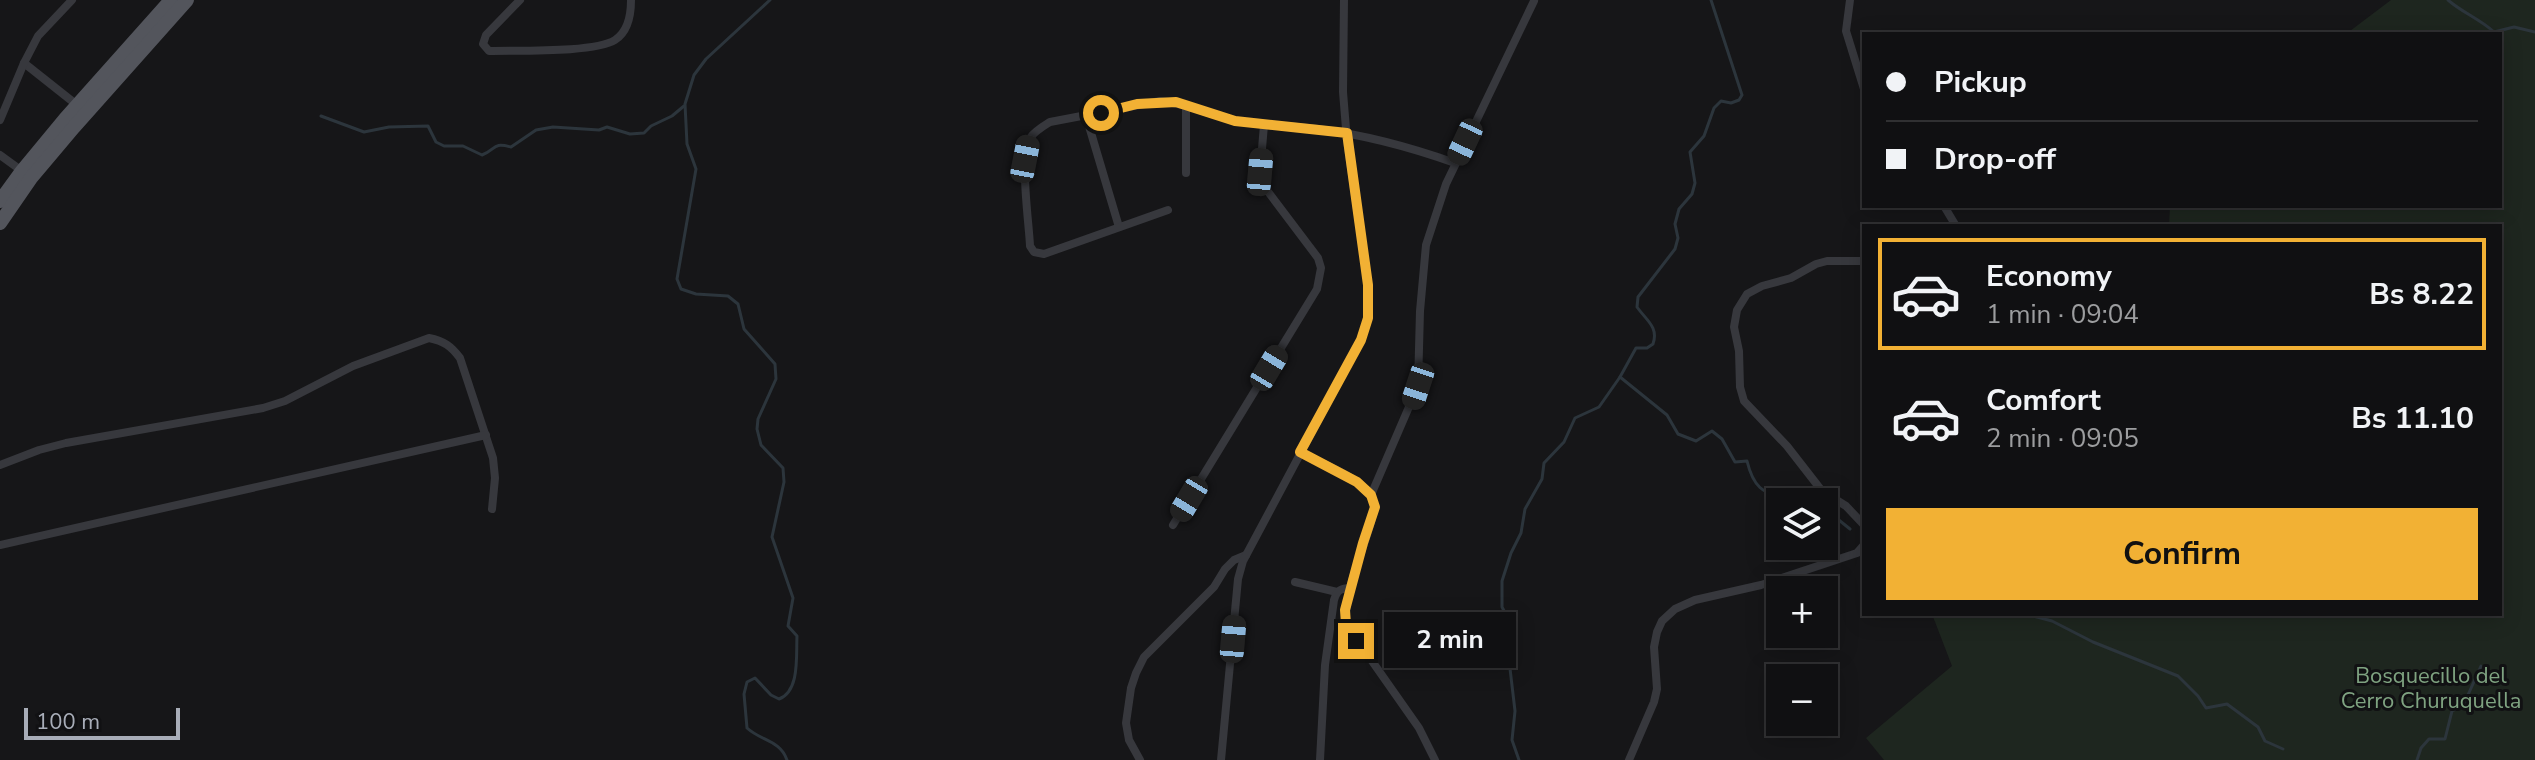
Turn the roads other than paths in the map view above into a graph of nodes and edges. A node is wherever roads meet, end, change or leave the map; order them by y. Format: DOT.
graph roads {
  1 [pos="72,0"];
  2 [pos="171,0"];
  3 [pos="187,0"];
  4 [pos="520,0"];
  5 [pos="631,0"];
  6 [pos="1344,0"];
  7 [pos="1850,0"];
  8 [pos="1534,1"];
  9 [pos="24,63"];
  10 [pos="1862,83"];
  11 [pos="77,105"];
  12 [pos="1186,105"];
  13 [pos="1086,116"];
  14 [pos="0,120"];
  15 [pos="1264,125"];
  16 [pos="1347,133"];
  17 [pos="0,155"];
  18 [pos="1455,163"];
  19 [pos="22,171"];
  20 [pos="1186,173"];
  21 [pos="0,201"];
  22 [pos="1168,210"];
  23 [pos="0,223"];
  24 [pos="1119,227"];
  25 [pos="1862,261"];
  26 [pos="486,435"];
  27 [pos="1300,452"];
  28 [pos="0,465"];
  29 [pos="1371,495"];
  30 [pos="492,509"];
  31 [pos="1862,523"];
  32 [pos="1173,525"];
  33 [pos="0,545"];
  34 [pos="1862,547"];
  35 [pos="1247,554"];
  36 [pos="1295,582"];
  37 [pos="1351,588"];
  38 [pos="1337,592"];
  39 [pos="1221,759"];
  40 [pos="1140,760"];
  41 [pos="1233,760"];
  42 [pos="1320,760"];
  43 [pos="1435,760"];
  44 [pos="1629,760"];
  1 -- 9 [label="street"];
  2 -- 11 [label="main road"];
  3 -- 23 [label="main road"];
  4 -- 5 [label="street"];
  6 -- 16 [label="street"];
  7 -- 10 [label="street"];
  8 -- 18 [label="street"];
  9 -- 11 [label="street"];
  9 -- 14 [label="street"];
  11 -- 19 [label="main road"];
  12 -- 13 [label="street"];
  12 -- 15 [label="street"];
  12 -- 20 [label="street"];
  13 -- 24 [label="street"];
  13 -- 24 [label="street"];
  15 -- 16 [label="street"];
  15 -- 32 [label="street"];
  16 -- 18 [label="street"];
  16 -- 27 [label="street"];
  17 -- 19 [label="street"];
  18 -- 29 [label="street"];
  19 -- 21 [label="main road"];
  22 -- 24 [label="street"];
  25 -- 31 [label="street"];
  26 -- 28 [label="street"];
  26 -- 30 [label="street"];
  26 -- 33 [label="street"];
  27 -- 29 [label="street"];
  27 -- 35 [label="street"];
  29 -- 37 [label="street"];
  34 -- 44 [label="street"];
  35 -- 39 [label="street"];
  35 -- 40 [label="street"];
  36 -- 38 [label="street"];
  37 -- 38 [label="street"];
  37 -- 43 [label="street"];
  38 -- 42 [label="street"];
  39 -- 41 [label="street"];
}
